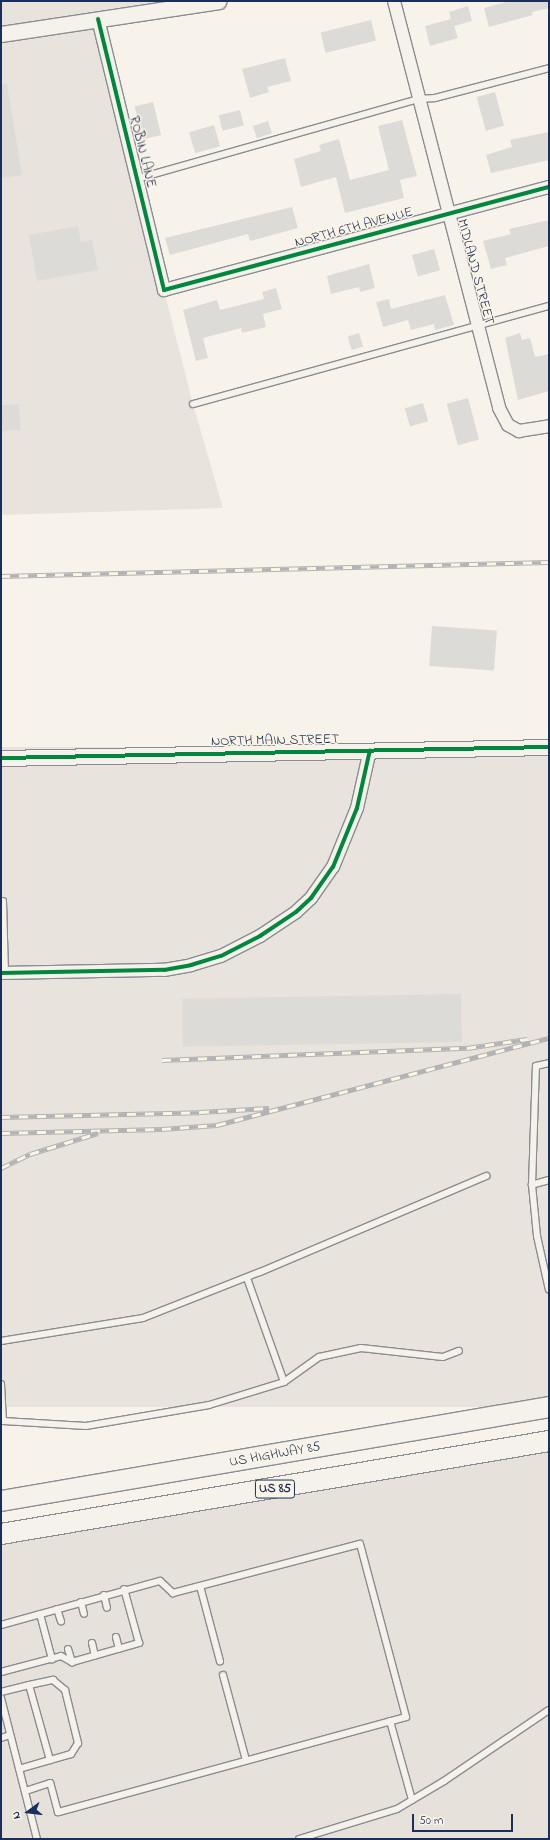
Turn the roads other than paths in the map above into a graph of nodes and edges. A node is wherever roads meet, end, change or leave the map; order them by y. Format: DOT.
graph roads {
  1 [pos="219,1"];
  2 [pos="394,1"];
  3 [pos="98,19"];
  4 [pos="1,34"];
  5 [pos="549,68"];
  6 [pos="419,99"];
  7 [pos="136,178"];
  8 [pos="549,187"];
  9 [pos="448,214"];
  10 [pos="164,290"];
  11 [pos="549,306"];
  12 [pos="478,325"];
  13 [pos="193,404"];
  14 [pos="549,426"];
  15 [pos="549,746"];
  16 [pos="370,750"];
  17 [pos="1,758"];
  18 [pos="3,901"];
  19 [pos="3,973"];
  20 [pos="549,1063"];
  21 [pos="486,1176"];
  22 [pos="549,1180"];
  23 [pos="532,1185"];
  24 [pos="247,1278"];
  25 [pos="549,1288"];
  26 [pos="1,1341"];
  27 [pos="459,1351"];
  28 [pos="284,1382"];
  29 [pos="1,1384"];
  30 [pos="549,1407"];
  31 [pos="2,1421"];
  32 [pos="549,1441"];
  33 [pos="1,1501"];
  34 [pos="1,1534"];
  35 [pos="200,1586"];
  36 [pos="124,1590"];
  37 [pos="104,1595"];
  38 [pos="81,1602"];
  39 [pos="107,1608"];
  40 [pos="57,1609"];
  41 [pos="40,1614"];
  42 [pos="84,1614"];
  43 [pos="61,1621"];
  44 [pos="1,1625"];
  45 [pos="116,1637"];
  46 [pos="92,1643"];
  47 [pos="68,1649"];
  48 [pos="119,1649"];
  49 [pos="95,1656"];
  50 [pos="52,1659"];
  51 [pos="220,1661"];
  52 [pos="72,1662"];
  53 [pos="1,1672"];
  54 [pos="223,1675"];
  55 [pos="29,1685"];
  56 [pos="1,1692"];
  57 [pos="1,1698"];
  58 [pos="549,1710"];
  59 [pos="390,1721"];
  60 [pos="10,1735"];
  61 [pos="1,1738"];
  62 [pos="50,1760"];
  63 [pos="246,1760"];
  64 [pos="19,1769"];
  65 [pos="25,1791"];
  66 [pos="412,1800"];
  67 [pos="37,1839"];
  68 [pos="299,1839"];
  1 -- 3 [label="street"];
  2 -- 6 [label="street, MIDLAND STREET"];
  3 -- 4 [label="street"];
  3 -- 7 [label="street, ROBIN LANE"];
  5 -- 6 [label="lane"];
  6 -- 7 [label="lane"];
  6 -- 9 [label="street, MIDLAND STREET"];
  7 -- 10 [label="street, ROBIN LANE"];
  8 -- 9 [label="street, NORTH 6TH AVENUE"];
  9 -- 10 [label="street, NORTH 6TH AVENUE"];
  9 -- 12 [label="street, MIDLAND STREET"];
  11 -- 12 [label="lane"];
  12 -- 13 [label="lane"];
  12 -- 14 [label="street, MIDLAND STREET"];
  15 -- 16 [label="street, NORTH MAIN STREET"];
  16 -- 17 [label="street, NORTH MAIN STREET"];
  16 -- 19 [label="street"];
  18 -- 19 [label="lane"];
  20 -- 23 [label="lane"];
  21 -- 24 [label="lane"];
  22 -- 23 [label="lane"];
  23 -- 25 [label="lane"];
  24 -- 26 [label="lane"];
  24 -- 28 [label="lane"];
  27 -- 28 [label="lane"];
  28 -- 31 [label="lane"];
  29 -- 31 [label="lane"];
  30 -- 33 [label="highway, US HIGHWAY 85 / US 85"];
  32 -- 34 [label="highway, US 85"];
  35 -- 36 [label="lane"];
  35 -- 51 [label="lane"];
  35 -- 59 [label="lane"];
  36 -- 37 [label="lane"];
  36 -- 48 [label="lane"];
  37 -- 38 [label="lane"];
  37 -- 39 [label="lane"];
  38 -- 40 [label="lane"];
  38 -- 42 [label="lane"];
  40 -- 41 [label="lane"];
  40 -- 43 [label="lane"];
  41 -- 44 [label="lane"];
  41 -- 50 [label="lane"];
  45 -- 48 [label="lane"];
  46 -- 49 [label="lane"];
  47 -- 52 [label="lane"];
  48 -- 49 [label="lane"];
  49 -- 52 [label="lane"];
  50 -- 52 [label="lane"];
  50 -- 53 [label="lane"];
  54 -- 63 [label="lane"];
  55 -- 56 [label="lane"];
  55 -- 62 [label="lane"];
  55 -- 62 [label="lane"];
  57 -- 60 [label="lane"];
  58 -- 66 [label="lane"];
  59 -- 63 [label="lane"];
  59 -- 66 [label="lane"];
  60 -- 61 [label="lane"];
  60 -- 64 [label="lane"];
  62 -- 64 [label="lane"];
  63 -- 65 [label="lane"];
  64 -- 65 [label="lane"];
  65 -- 67 [label="lane"];
  66 -- 68 [label="lane"];
}
